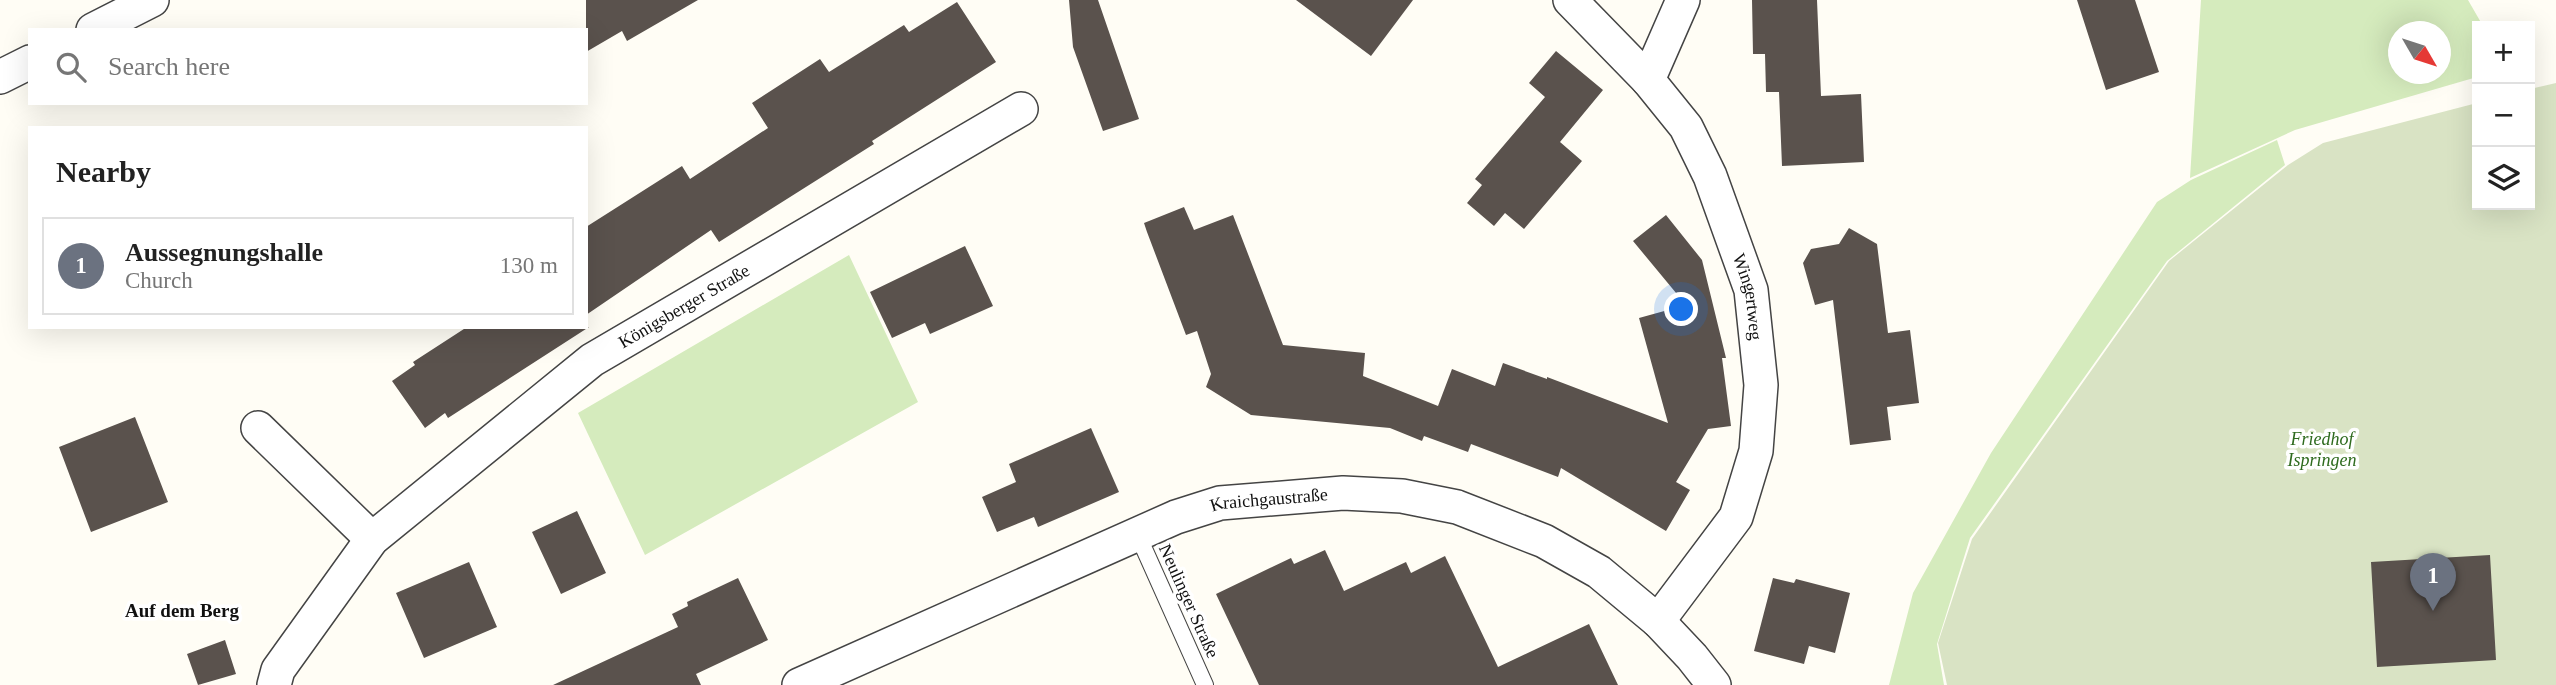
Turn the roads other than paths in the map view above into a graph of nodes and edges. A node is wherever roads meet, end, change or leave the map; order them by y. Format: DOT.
graph roads {
  1 [pos="152,0"];
  2 [pos="1570,0"];
  3 [pos="1683,0"];
  4 [pos="97,28"];
  5 [pos="28,63"];
  6 [pos="0,77"];
  7 [pos="1648,80"];
  8 [pos="1021,109"];
  9 [pos="258,428"];
  10 [pos="1137,533"];
  11 [pos="372,539"];
  12 [pos="1658,621"];
  13 [pos="274,685"];
  14 [pos="799,685"];
  15 [pos="1205,685"];
  16 [pos="1714,685"];
  1 -- 4 [label="street"];
  2 -- 7 [label="street, Wingertweg"];
  3 -- 7 [label="street"];
  5 -- 6 [label="street"];
  7 -- 12 [label="street, Wingertweg"];
  8 -- 11 [label="street, Königsberger Straße"];
  9 -- 11 [label="street"];
  10 -- 12 [label="street, Kraichgaustraße"];
  10 -- 14 [label="street, Kraichgaustraße"];
  10 -- 15 [label="lane, Neulinger Straße"];
  11 -- 13 [label="street, Königsberger Straße"];
  12 -- 16 [label="street, Kraichgaustraße"];
}
